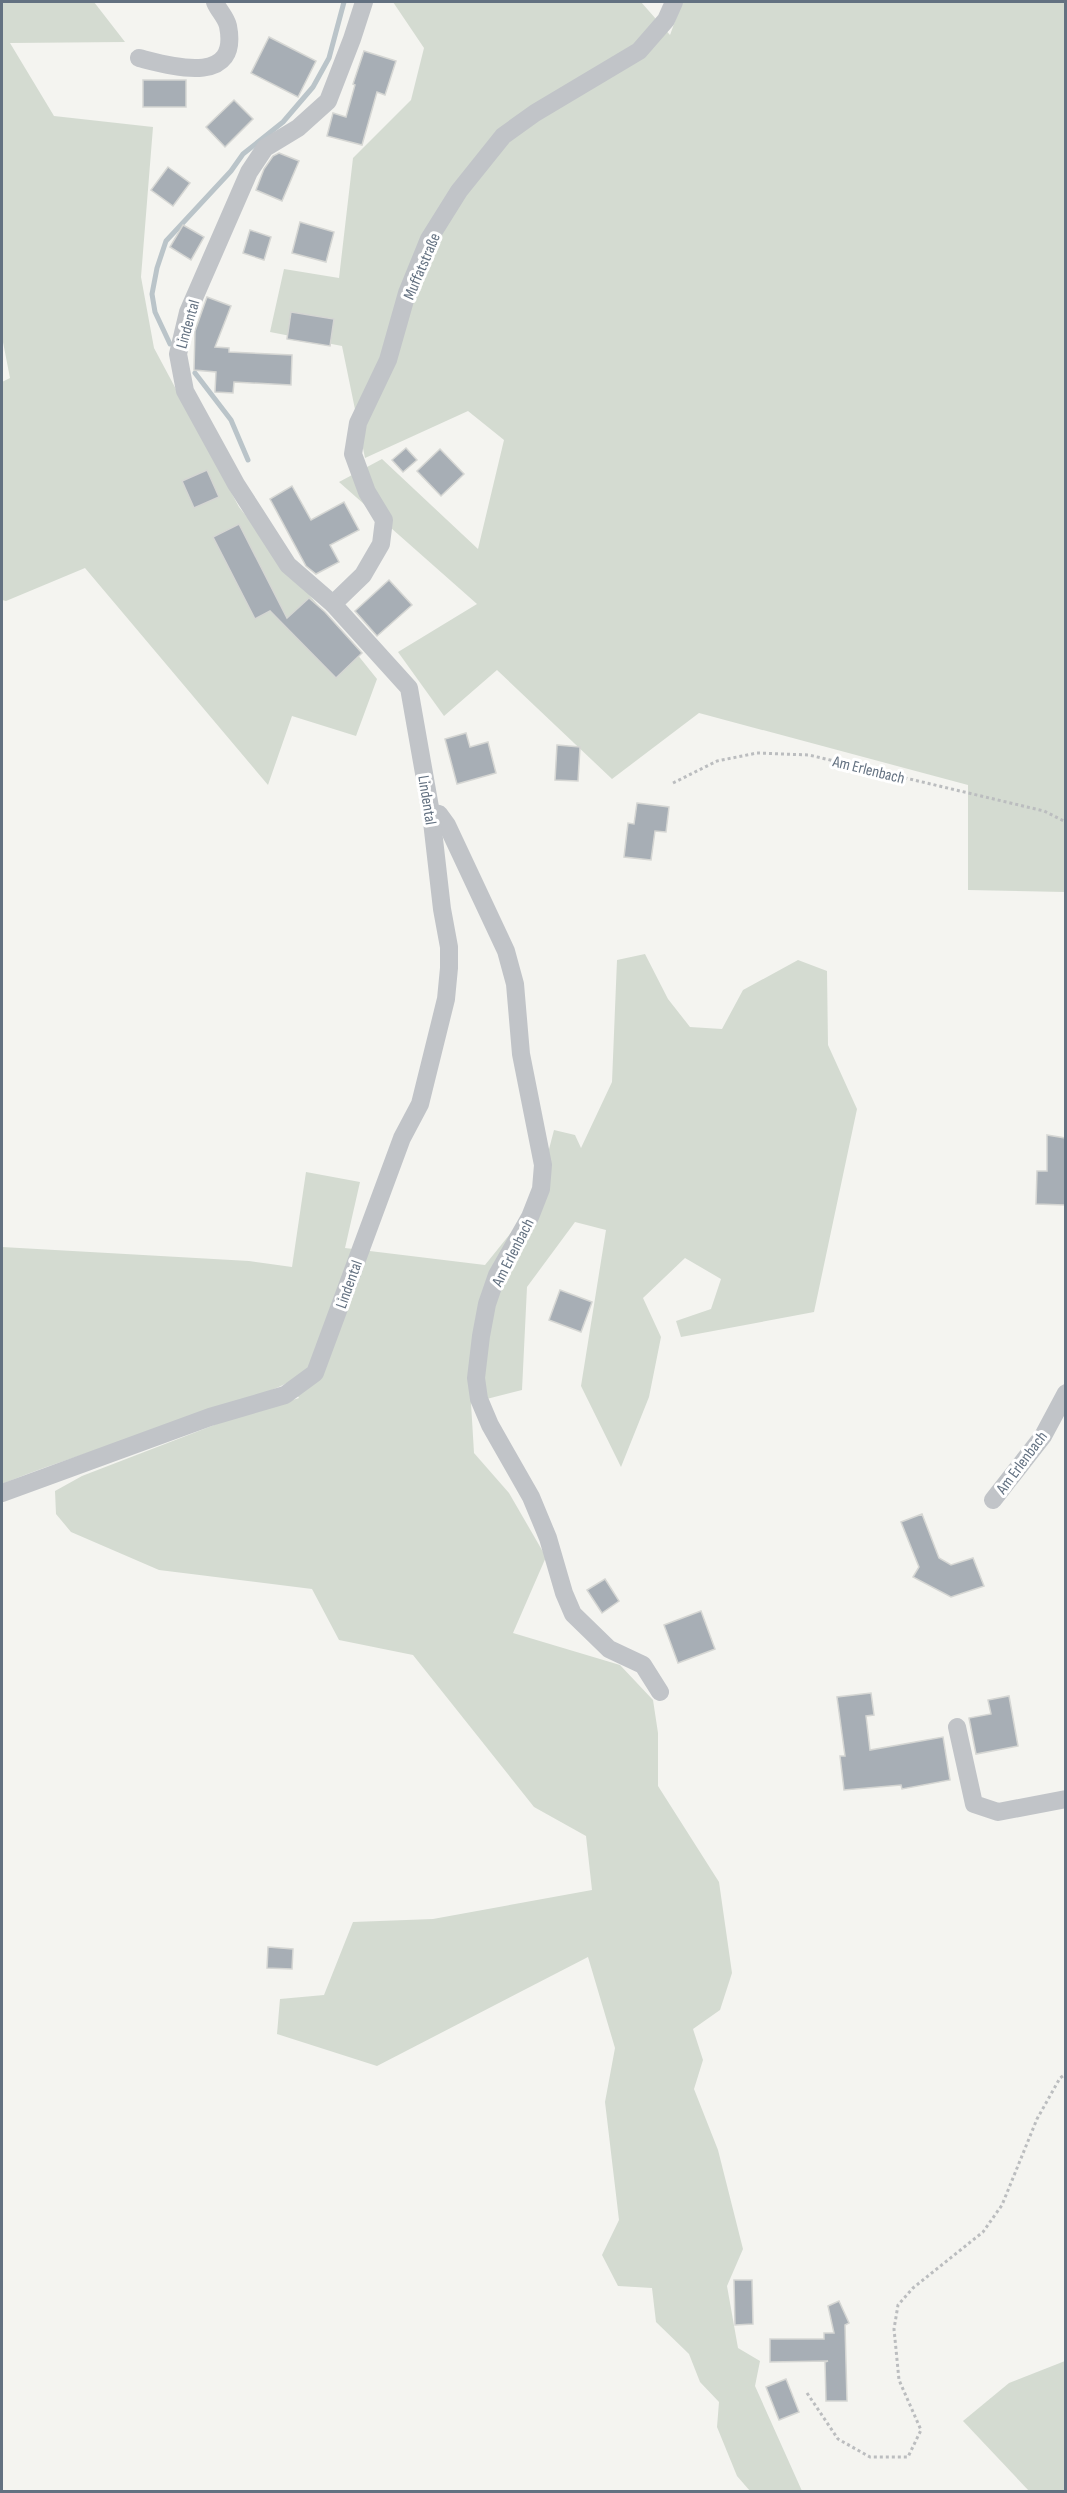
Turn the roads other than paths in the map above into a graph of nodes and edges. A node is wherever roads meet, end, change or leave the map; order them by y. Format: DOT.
graph roads {
  1 [pos="215,2"];
  2 [pos="364,2"];
  3 [pos="674,2"];
  4 [pos="139,58"];
  5 [pos="333,604"];
  6 [pos="431,813"];
  7 [pos="1065,1393"];
  8 [pos="2,1493"];
  9 [pos="993,1500"];
  10 [pos="660,1692"];
  11 [pos="957,1727"];
  12 [pos="1065,1799"];
  1 -- 4 [label="street"];
  2 -- 5 [label="street, Lindental"];
  3 -- 5 [label="street, Muffatstraße"];
  5 -- 6 [label="street, Lindental"];
  6 -- 8 [label="street, Lindental"];
  6 -- 10 [label="street, Am Erlenbach"];
  7 -- 9 [label="street, Am Erlenbach"];
  11 -- 12 [label="street"];
}
